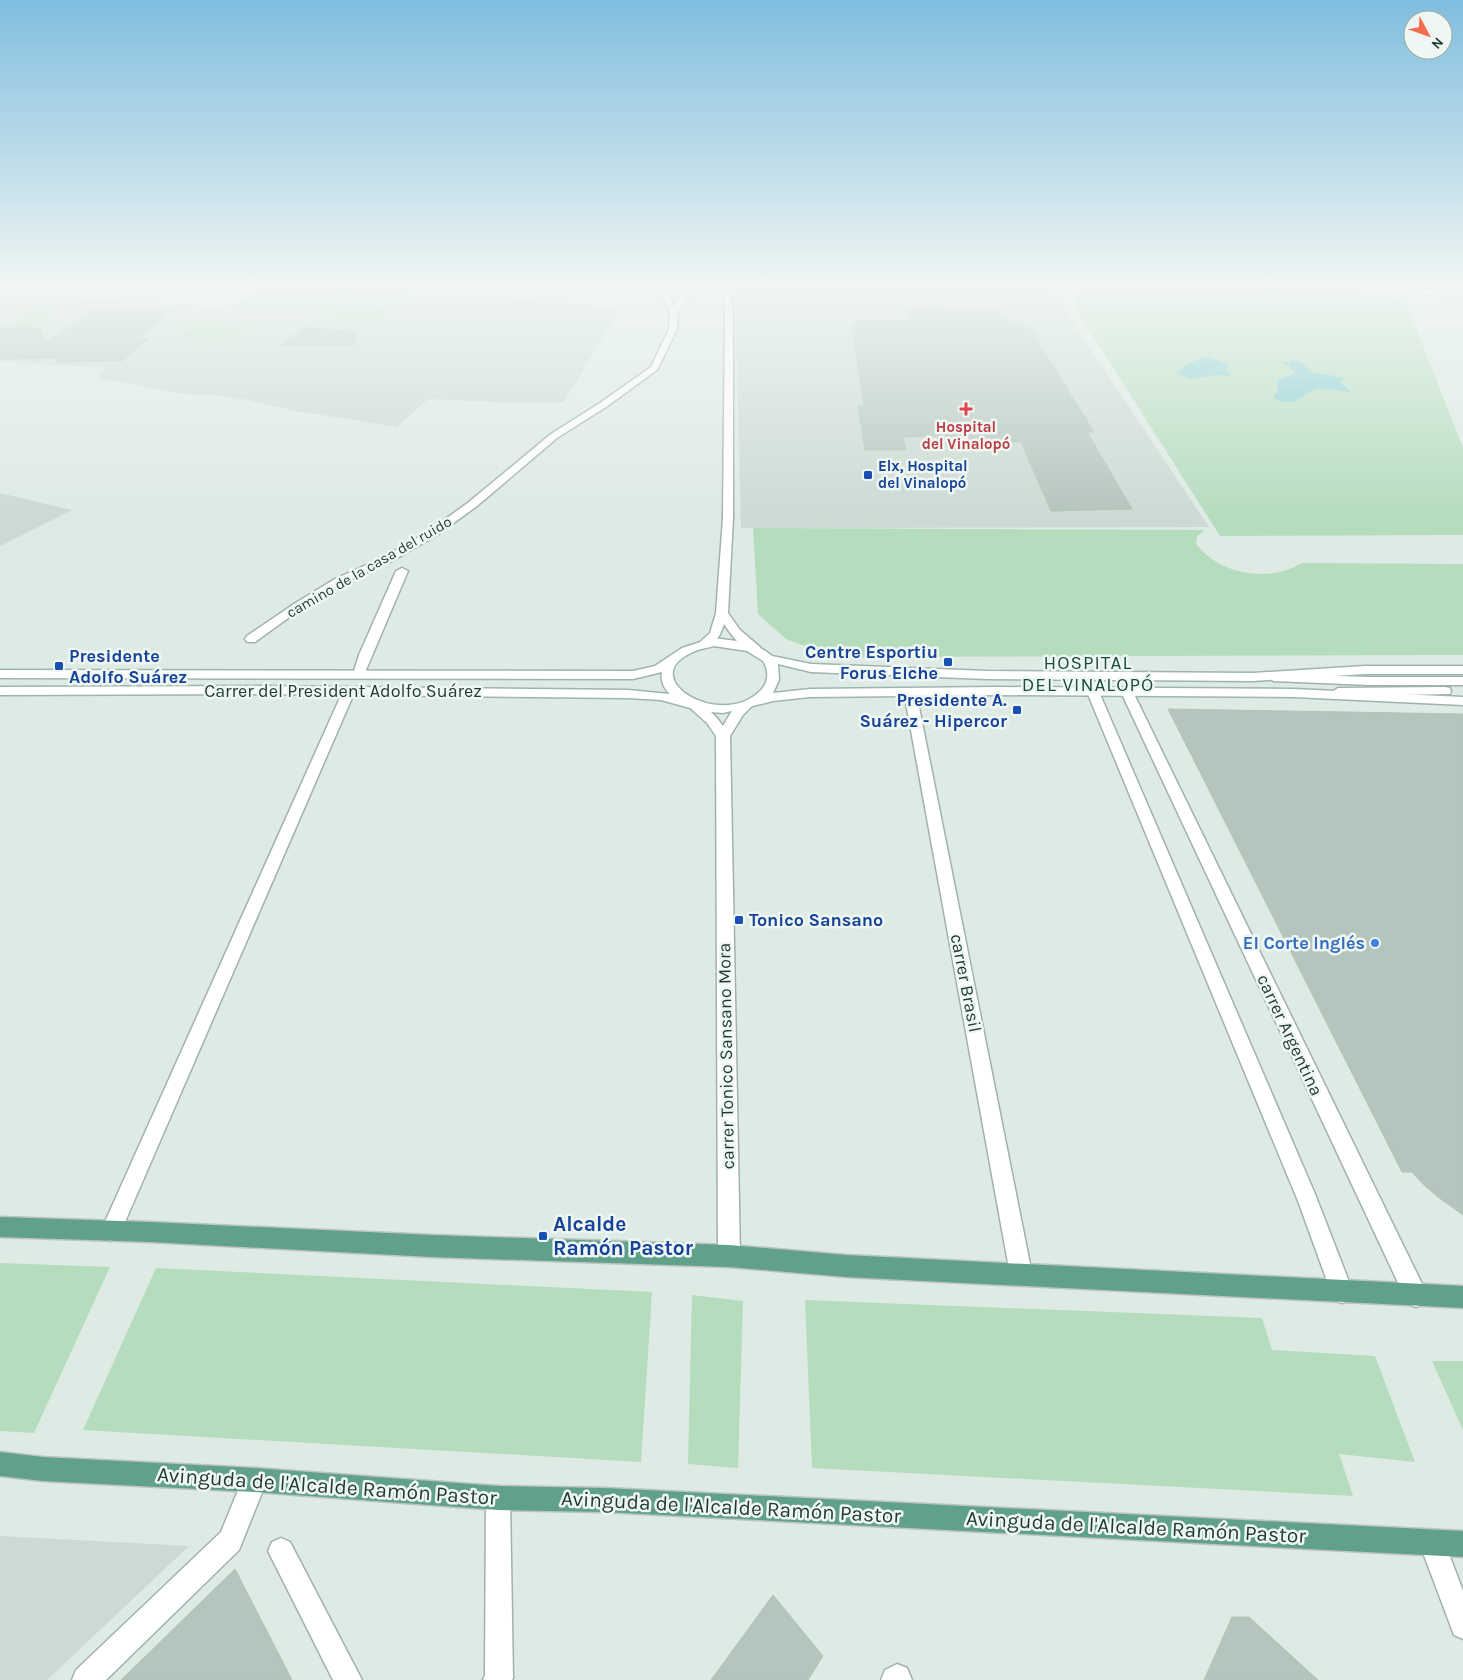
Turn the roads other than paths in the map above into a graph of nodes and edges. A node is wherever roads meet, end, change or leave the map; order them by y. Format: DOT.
graph roads {
  1 [pos="658,360"];
  2 [pos="729,360"];
  3 [pos="402,571"];
  4 [pos="722,613"];
  5 [pos="251,640"];
  6 [pos="705,643"];
  7 [pos="761,654"];
  8 [pos="671,662"];
  9 [pos="1463,670"];
  10 [pos="0,674"];
  11 [pos="359,674"];
  12 [pos="1253,677"];
  13 [pos="1463,681"];
  14 [pos="0,691"];
  15 [pos="349,691"];
  16 [pos="1463,691"];
  17 [pos="910,692"];
  18 [pos="1093,692"];
  19 [pos="1127,692"];
  20 [pos="1294,693"];
  21 [pos="1463,701"];
  22 [pos="750,703"];
  23 [pos="690,704"];
  24 [pos="723,736"];
  25 [pos="0,1227"];
  26 [pos="111,1231"];
  27 [pos="729,1256"];
  28 [pos="1021,1274"];
  29 [pos="1342,1292"];
  30 [pos="1416,1296"];
  31 [pos="1463,1297"];
  32 [pos="0,1464"];
  33 [pos="255,1480"];
  34 [pos="498,1498"];
  35 [pos="1432,1542"];
  36 [pos="1463,1544"];
  37 [pos="281,1551"];
  38 [pos="1463,1626"];
  39 [pos="86,1680"];
  40 [pos="348,1680"];
  41 [pos="497,1680"];
  1 -- 5 [label="street, camino de la casa del ruido"];
  2 -- 4 [label="street"];
  3 -- 11 [label="street"];
  4 -- 6 [label="street"];
  4 -- 7 [label="street"];
  6 -- 7 [label="street"];
  6 -- 8 [label="street"];
  7 -- 12 [label="street"];
  7 -- 22 [label="street"];
  8 -- 11 [label="street, Carrer del President Adolfo Suárez"];
  8 -- 23 [label="street"];
  9 -- 12 [label="street"];
  10 -- 11 [label="street, Carrer del President Adolfo Suárez"];
  12 -- 13 [label="street"];
  14 -- 15 [label="street, Carrer del President Adolfo Suárez"];
  15 -- 23 [label="street, Carrer del President Adolfo Suárez"];
  15 -- 26 [label="street"];
  16 -- 20 [label="street"];
  17 -- 18 [label="street"];
  17 -- 22 [label="street"];
  17 -- 28 [label="street, carrer Brasil"];
  18 -- 19 [label="street"];
  18 -- 29 [label="street"];
  19 -- 20 [label="street"];
  19 -- 30 [label="street, carrer Argentina"];
  20 -- 21 [label="street"];
  22 -- 23 [label="street"];
  22 -- 24 [label="street"];
  23 -- 24 [label="street"];
  24 -- 27 [label="street, carrer Tonico Sansano Mora"];
  25 -- 26 [label="main road"];
  26 -- 27 [label="main road"];
  27 -- 28 [label="main road"];
  28 -- 29 [label="main road"];
  29 -- 30 [label="main road"];
  30 -- 31 [label="main road"];
  32 -- 33 [label="main road, Avinguda de l'Alcalde Ramón Pastor"];
  33 -- 34 [label="main road, Avinguda de l'Alcalde Ramón Pastor"];
  33 -- 39 [label="street"];
  34 -- 35 [label="main road, Avinguda de l'Alcalde Ramón Pastor"];
  34 -- 41 [label="street"];
  35 -- 36 [label="main road, Avinguda de l'Alcalde Ramón Pastor"];
  35 -- 38 [label="street"];
  37 -- 40 [label="street"];
}
